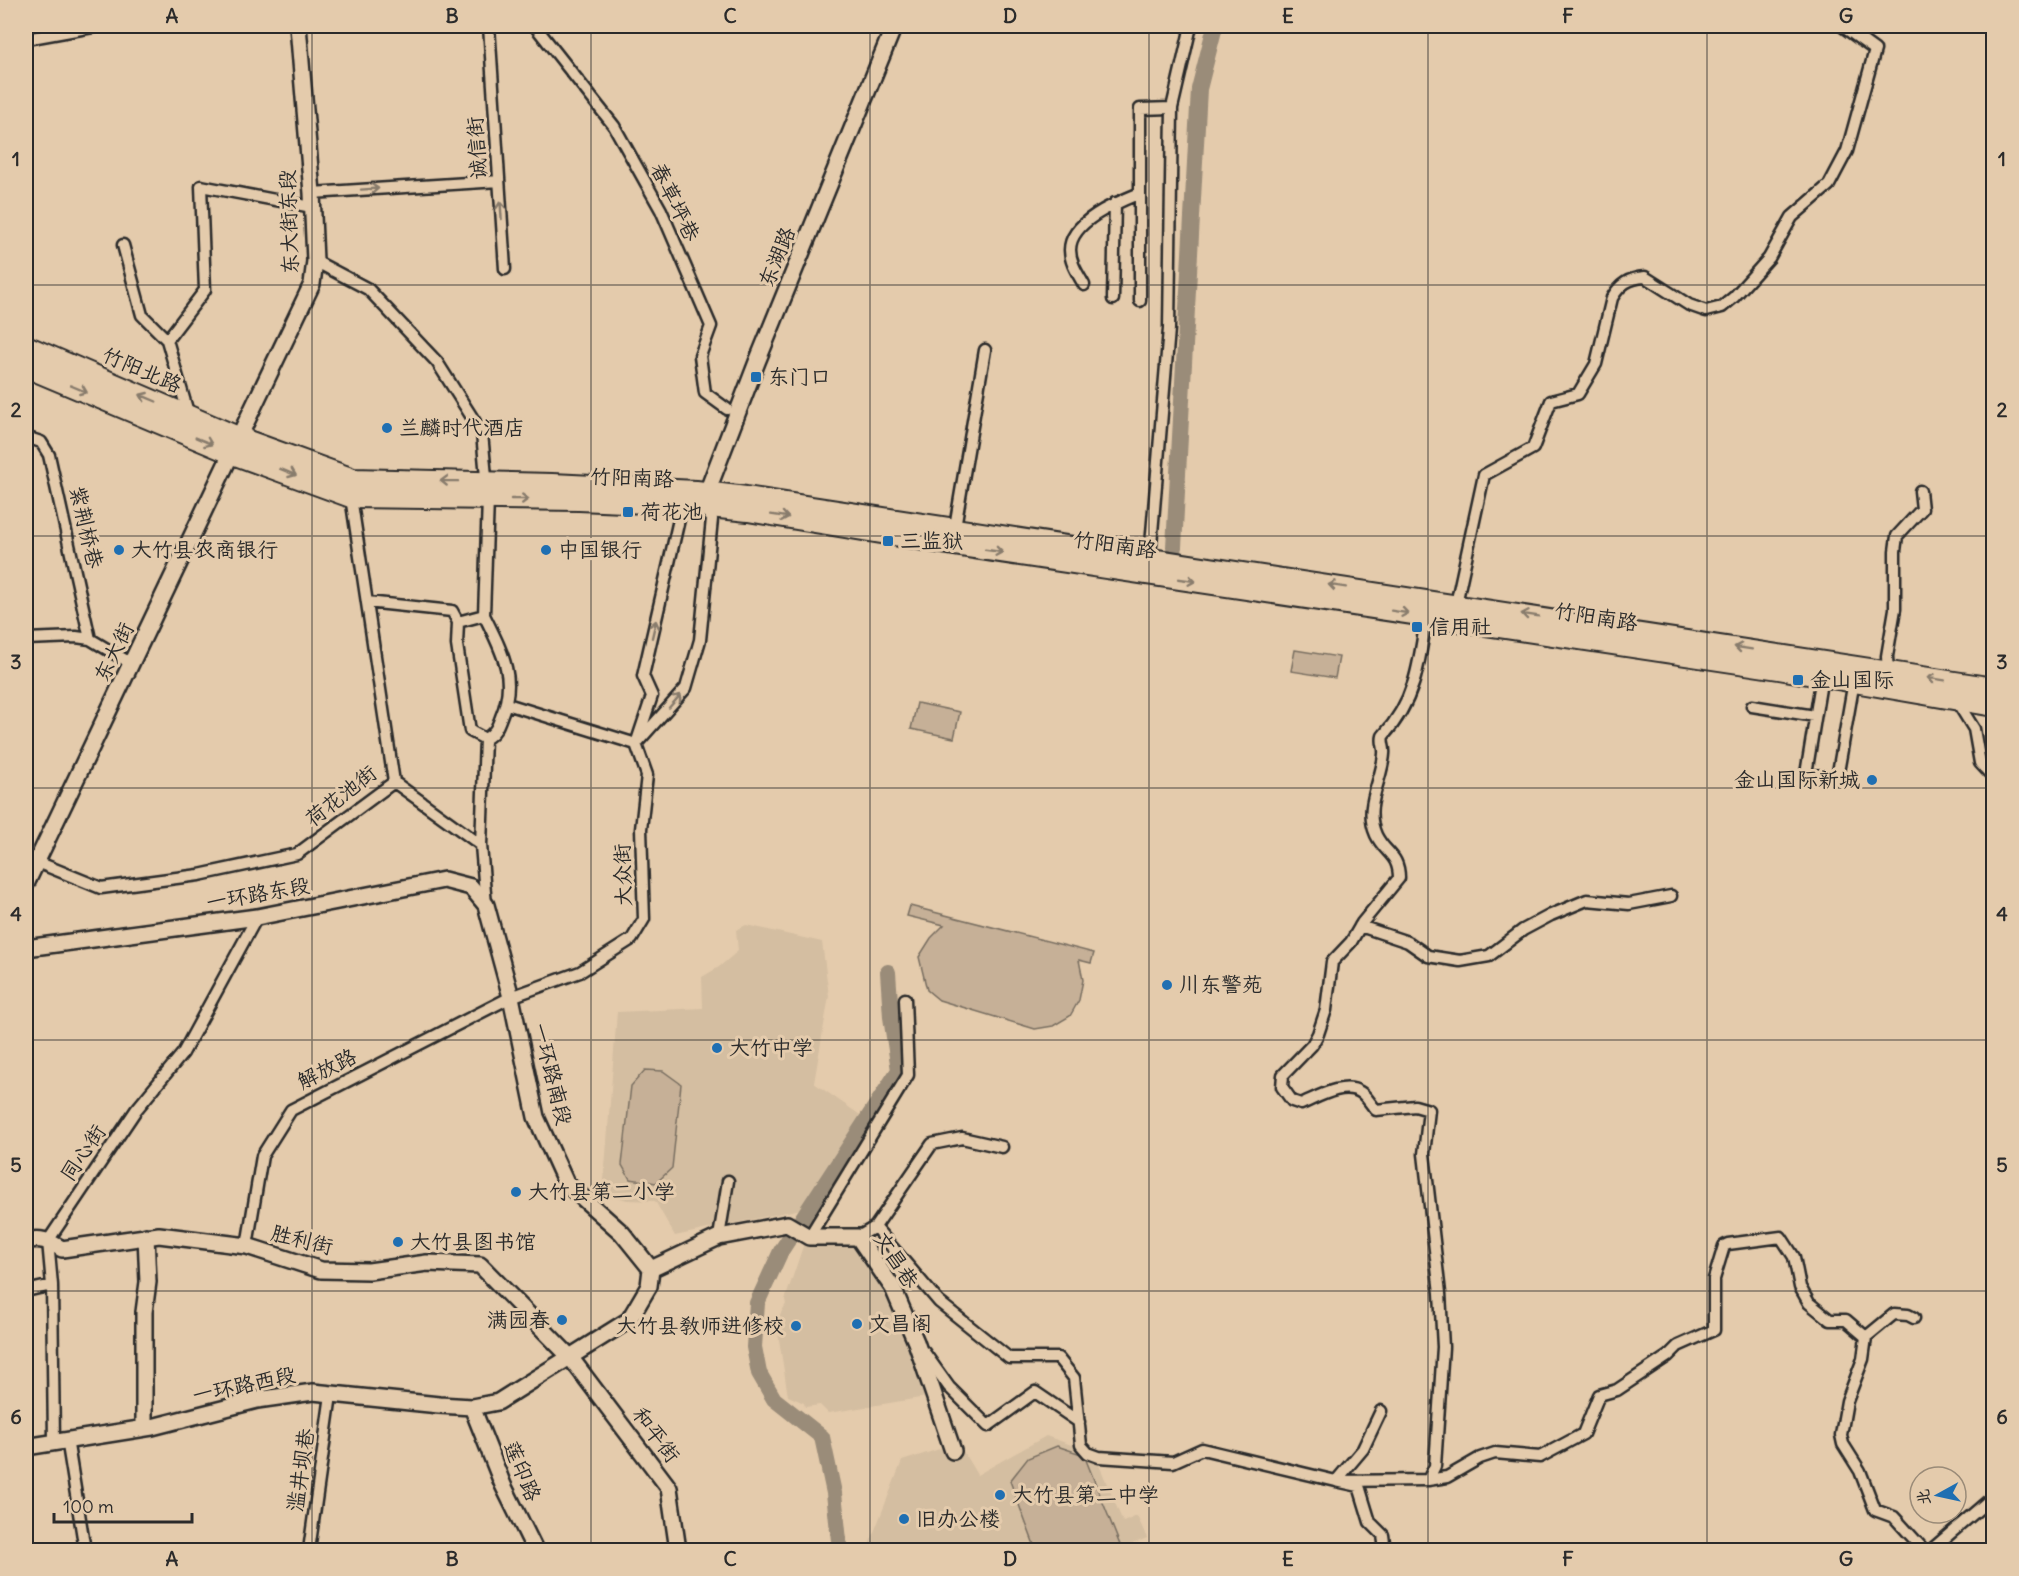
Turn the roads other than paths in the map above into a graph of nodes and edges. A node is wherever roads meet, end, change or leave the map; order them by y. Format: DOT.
graph roads {
  1 [pos="98,26"];
  2 [pos="298,26"];
  3 [pos="489,26"];
  4 [pos="535,26"];
  5 [pos="884,26"];
  6 [pos="894,26"];
  7 [pos="1191,26"];
  8 [pos="1842,26"];
  9 [pos="26,39"];
  10 [pos="1172,108"];
  11 [pos="499,181"];
  12 [pos="1140,193"];
  13 [pos="312,200"];
  14 [pos="1115,203"];
  15 [pos="123,245"];
  16 [pos="315,261"];
  17 [pos="505,269"];
  18 [pos="1084,285"];
  19 [pos="1113,299"];
  20 [pos="1140,301"];
  21 [pos="167,340"];
  22 [pos="26,346"];
  23 [pos="985,350"];
  24 [pos="26,367"];
  25 [pos="728,409"];
  26 [pos="189,416"];
  27 [pos="26,437"];
  28 [pos="236,446"];
  29 [pos="487,490"];
  30 [pos="1920,491"];
  31 [pos="351,497"];
  32 [pos="699,498"];
  33 [pos="955,527"];
  34 [pos="1149,557"];
  35 [pos="367,602"];
  36 [pos="1456,604"];
  37 [pos="1428,608"];
  38 [pos="484,615"];
  39 [pos="458,622"];
  40 [pos="26,639"];
  41 [pos="90,639"];
  42 [pos="132,664"];
  43 [pos="1822,676"];
  44 [pos="1887,679"];
  45 [pos="1854,681"];
  46 [pos="1994,688"];
  47 [pos="1956,700"];
  48 [pos="507,704"];
  49 [pos="1752,705"];
  50 [pos="1994,706"];
  51 [pos="1815,716"];
  52 [pos="485,739"];
  53 [pos="636,744"];
  54 [pos="1994,778"];
  55 [pos="394,782"];
  56 [pos="481,845"];
  57 [pos="37,862"];
  58 [pos="26,884"];
  59 [pos="1671,896"];
  60 [pos="486,905"];
  61 [pos="257,917"];
  62 [pos="1360,926"];
  63 [pos="26,948"];
  64 [pos="511,997"];
  65 [pos="904,999"];
  66 [pos="1002,1147"];
  67 [pos="728,1181"];
  68 [pos="875,1227"];
  69 [pos="146,1236"];
  70 [pos="719,1237"];
  71 [pos="810,1237"];
  72 [pos="858,1237"];
  73 [pos="26,1240"];
  74 [pos="48,1240"];
  75 [pos="247,1246"];
  76 [pos="651,1269"];
  77 [pos="52,1285"];
  78 [pos="26,1292"];
  79 [pos="1914,1318"];
  80 [pos="1866,1337"];
  81 [pos="916,1342"];
  82 [pos="570,1357"];
  83 [pos="331,1395"];
  84 [pos="472,1407"];
  85 [pos="1381,1411"];
  86 [pos="1079,1422"];
  87 [pos="144,1428"];
  88 [pos="60,1440"];
  89 [pos="26,1447"];
  90 [pos="953,1451"];
  91 [pos="1428,1480"];
  92 [pos="1336,1481"];
  93 [pos="1994,1496"];
  94 [pos="85,1551"];
  95 [pos="309,1551"];
  96 [pos="535,1551"];
  97 [pos="678,1551"];
  98 [pos="1385,1551"];
  99 [pos="1924,1551"];
  100 [pos="1931,1551"];
  1 -- 9 [label="street"];
  2 -- 13 [label="street, 东大街东段"];
  3 -- 11 [label="street, 诚信街"];
  4 -- 25 [label="street, 春草坪巷"];
  5 -- 25 [label="street, 东湖路"];
  6 -- 32 [label="street, 东湖路"];
  7 -- 10 [label="street"];
  8 -- 36 [label="street"];
  10 -- 12 [label="street"];
  10 -- 34 [label="street"];
  13 -- 11 [label="street, one-way"];
  17 -- 11 [label="street, 诚信街, one-way"];
  12 -- 14 [label="street"];
  12 -- 20 [label="street"];
  13 -- 16 [label="street, 东大街东段"];
  13 -- 21 [label="street"];
  14 -- 18 [label="street"];
  14 -- 19 [label="street"];
  15 -- 21 [label="street"];
  16 -- 28 [label="street, 东大街东段"];
  16 -- 29 [label="street"];
  21 -- 26 [label="street"];
  26 -- 22 [label="highway, 竹阳北路, one-way"];
  23 -- 33 [label="street"];
  24 -- 28 [label="highway, 竹阳北路, one-way"];
  25 -- 32 [label="street, 东湖路"];
  26 -- 28 [label="highway, 竹阳北路"];
  27 -- 41 [label="street, 紫荆桥巷"];
  29 -- 28 [label="highway, 竹阳南路, one-way"];
  28 -- 31 [label="highway, 竹阳南路, one-way"];
  28 -- 42 [label="street, 东大街"];
  29 -- 31 [label="highway, 竹阳南路"];
  29 -- 32 [label="highway, 竹阳南路"];
  29 -- 38 [label="street"];
  30 -- 44 [label="street"];
  31 -- 35 [label="street, 荷花池街"];
  32 -- 33 [label="highway, 竹阳南路"];
  32 -- 37 [label="highway, 竹阳南路, one-way"];
  53 -- 32 [label="street, one-way"];
  53 -- 32 [label="street, one-way"];
  33 -- 34 [label="highway, 竹阳南路"];
  37 -- 34 [label="highway, 竹阳南路, one-way"];
  35 -- 39 [label="street"];
  35 -- 55 [label="street, 荷花池街"];
  36 -- 37 [label="highway, 竹阳南路"];
  44 -- 36 [label="highway, 竹阳南路, one-way"];
  37 -- 43 [label="highway, 竹阳南路"];
  37 -- 62 [label="street"];
  38 -- 39 [label="street"];
  38 -- 48 [label="street"];
  39 -- 52 [label="street"];
  40 -- 41 [label="street"];
  41 -- 42 [label="street"];
  42 -- 57 [label="street, 东大街"];
  43 -- 45 [label="highway, 竹阳南路"];
  43 -- 51 [label="street"];
  44 -- 45 [label="highway, 竹阳南路"];
  46 -- 44 [label="highway, 竹阳南路, one-way"];
  44 -- 47 [label="highway, 竹阳南路"];
  45 -- 51 [label="street"];
  47 -- 50 [label="highway, 竹阳南路"];
  47 -- 54 [label="street"];
  48 -- 52 [label="street"];
  48 -- 53 [label="street"];
  49 -- 51 [label="street"];
  52 -- 56 [label="street"];
  53 -- 64 [label="street, 大众街"];
  55 -- 56 [label="street"];
  55 -- 57 [label="street, 荷花池街"];
  56 -- 60 [label="street"];
  57 -- 58 [label="street, 东大街"];
  59 -- 62 [label="street"];
  60 -- 61 [label="street, 一环路东段"];
  60 -- 64 [label="street, 一环路南段"];
  61 -- 63 [label="street, 一环路东段"];
  61 -- 74 [label="street, 同心街"];
  62 -- 91 [label="street"];
  64 -- 75 [label="street, 解放路"];
  64 -- 76 [label="street, 一环路南段"];
  65 -- 71 [label="street"];
  66 -- 68 [label="street"];
  67 -- 70 [label="street"];
  68 -- 72 [label="street"];
  68 -- 86 [label="street"];
  69 -- 74 [label="street, 胜利街"];
  69 -- 75 [label="street, 胜利街"];
  69 -- 87 [label="street"];
  70 -- 71 [label="street"];
  70 -- 76 [label="street"];
  71 -- 72 [label="street, 文昌巷"];
  72 -- 81 [label="street, 文昌巷"];
  73 -- 74 [label="street, 胜利街"];
  74 -- 77 [label="street"];
  75 -- 82 [label="street, 胜利街"];
  76 -- 82 [label="street"];
  77 -- 78 [label="street"];
  77 -- 88 [label="street"];
  79 -- 80 [label="street"];
  80 -- 91 [label="street"];
  80 -- 99 [label="street"];
  81 -- 86 [label="street"];
  81 -- 90 [label="street, 文昌巷"];
  82 -- 84 [label="street"];
  82 -- 97 [label="street, 和平街"];
  83 -- 84 [label="street, 一环路西段"];
  83 -- 87 [label="street, 一环路西段"];
  83 -- 95 [label="street, 滥井坝巷"];
  84 -- 96 [label="street, 莲印路"];
  85 -- 92 [label="street"];
  86 -- 92 [label="street"];
  87 -- 88 [label="street, 一环路西段"];
  88 -- 89 [label="street, 一环路西段"];
  88 -- 94 [label="street"];
  91 -- 92 [label="street"];
  92 -- 98 [label="street"];
  93 -- 100 [label="street"];
}
